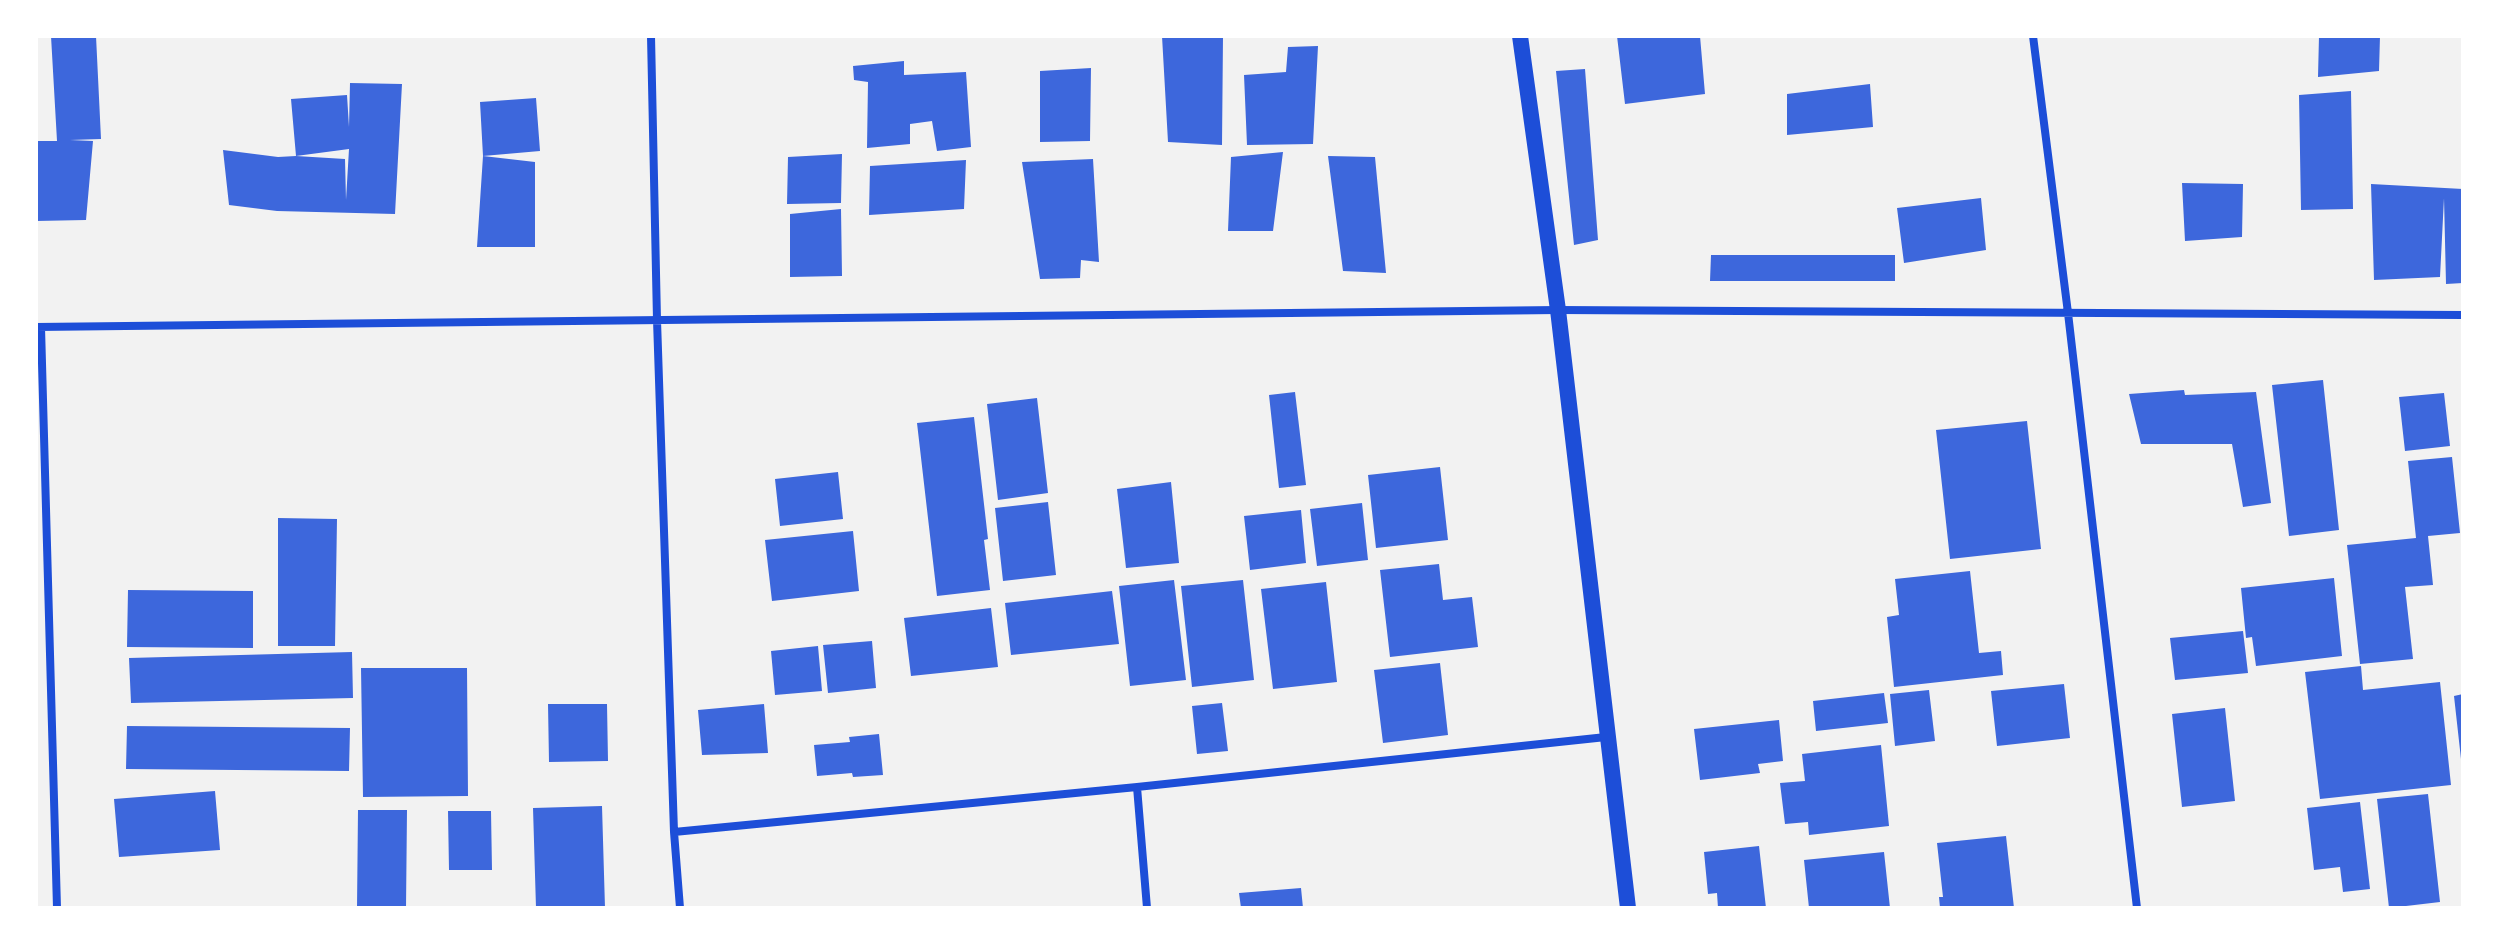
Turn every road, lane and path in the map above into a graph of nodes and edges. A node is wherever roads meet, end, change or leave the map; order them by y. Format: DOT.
graph roads {
  1 [pos="651,36"];
  2 [pos="1520,36"];
  3 [pos="2033,36"];
  4 [pos="1558,310"];
  5 [pos="2068,313"];
  6 [pos="2463,315"];
  7 [pos="657,320"];
  8 [pos="38,327"];
  9 [pos="1606,737"];
  10 [pos="1137,787"];
  11 [pos="674,832"];
  12 [pos="57,908"];
  13 [pos="680,908"];
  14 [pos="1147,908"];
  15 [pos="1628,908"];
  16 [pos="2137,908"];
  1 -- 7 [label="street"];
  2 -- 4 [label="main road"];
  3 -- 5 [label="street"];
  4 -- 5 [label="street"];
  4 -- 7 [label="street"];
  4 -- 9 [label="main road"];
  5 -- 6 [label="street"];
  5 -- 16 [label="street"];
  7 -- 8 [label="street"];
  7 -- 11 [label="street"];
  8 -- 12 [label="street"];
  9 -- 10 [label="street"];
  9 -- 15 [label="main road"];
  10 -- 11 [label="street"];
  10 -- 14 [label="street"];
  11 -- 13 [label="street"];
}
